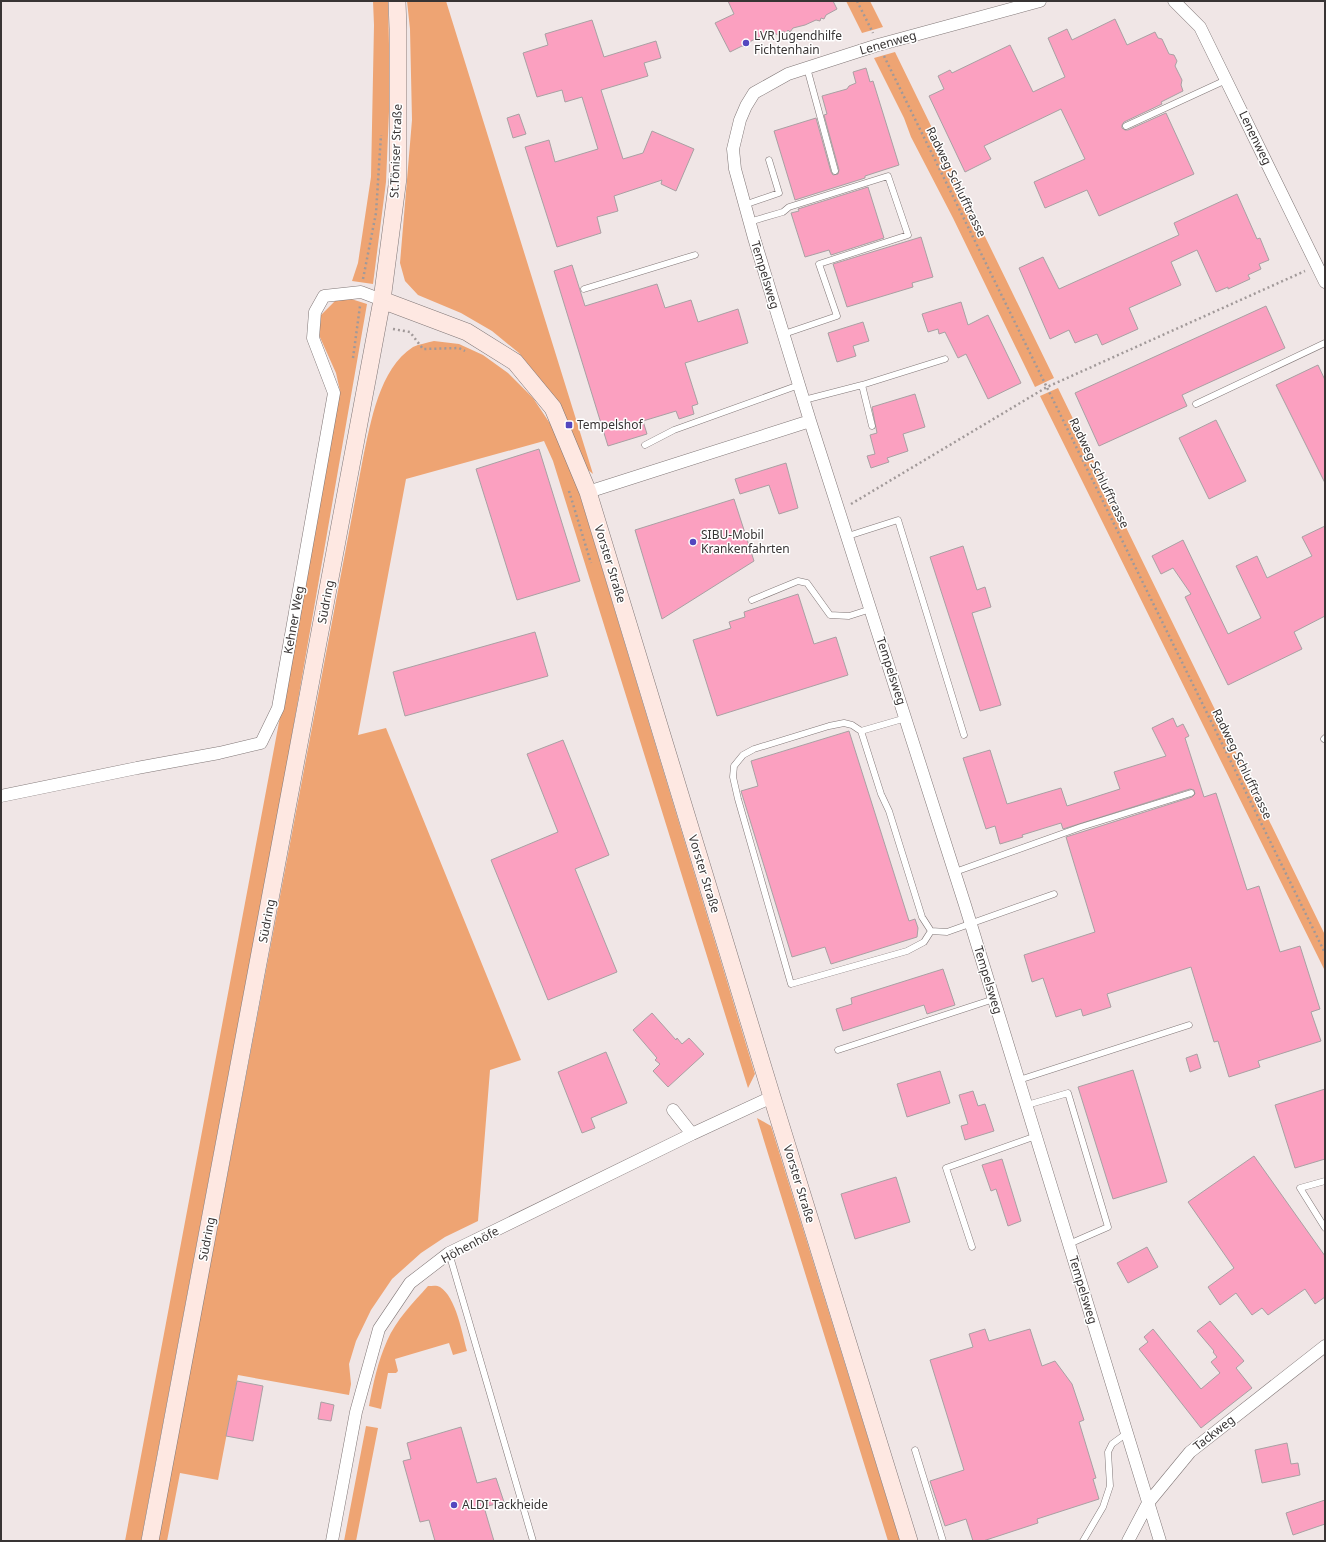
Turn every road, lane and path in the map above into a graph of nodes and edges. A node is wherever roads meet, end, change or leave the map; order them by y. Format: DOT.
graph roads {
  1 [pos="397,1"];
  2 [pos="857,1"];
  3 [pos="1040,1"];
  4 [pos="1174,1"];
  5 [pos="878,45"];
  6 [pos="807,68"];
  7 [pos="1226,80"];
  8 [pos="1126,126"];
  9 [pos="738,127"];
  10 [pos="381,129"];
  11 [pos="769,160"];
  12 [pos="835,171"];
  13 [pos="744,205"];
  14 [pos="749,222"];
  15 [pos="695,255"];
  16 [pos="1317,265"];
  17 [pos="1325,282"];
  18 [pos="584,289"];
  19 [pos="361,292"];
  20 [pos="382,300"];
  21 [pos="378,326"];
  22 [pos="784,334"];
  23 [pos="1325,343"];
  24 [pos="472,355"];
  25 [pos="945,359"];
  26 [pos="353,360"];
  27 [pos="799,385"];
  28 [pos="862,385"];
  29 [pos="1047,387"];
  30 [pos="804,400"];
  31 [pos="1196,404"];
  32 [pos="810,421"];
  33 [pos="872,426"];
  34 [pos="645,445"];
  35 [pos="568,487"];
  36 [pos="588,492"];
  37 [pos="840,511"];
  38 [pos="848,536"];
  39 [pos="593,570"];
  40 [pos="752,600"];
  41 [pos="871,609"];
  42 [pos="906,718"];
  43 [pos="861,731"];
  44 [pos="964,736"];
  45 [pos="1191,793"];
  46 [pos="1,796"];
  47 [pos="955,872"];
  48 [pos="1054,894"];
  49 [pos="971,923"];
  50 [pos="932,931"];
  51 [pos="1325,953"];
  52 [pos="994,998"];
  53 [pos="1189,1024"];
  54 [pos="838,1050"];
  55 [pos="1019,1080"];
  56 [pos="772,1097"];
  57 [pos="1027,1105"];
  58 [pos="673,1110"];
  59 [pos="692,1134"];
  60 [pos="1036,1136"];
  61 [pos="1325,1181"];
  62 [pos="1325,1228"];
  63 [pos="1069,1244"];
  64 [pos="972,1247"];
  65 [pos="449,1253"];
  66 [pos="1325,1346"];
  67 [pos="1127,1433"];
  68 [pos="915,1450"];
  69 [pos="1148,1503"];
  70 [pos="150,1541"];
  71 [pos="332,1541"];
  72 [pos="533,1541"];
  73 [pos="909,1541"];
  74 [pos="943,1541"];
  75 [pos="1083,1541"];
  76 [pos="1128,1541"];
  77 [pos="1160,1541"];
  1 -- 20 [label="main road, St.Töniser Straße"];
  2 -- 5 [label="path, Radweg Schlufftrasse"];
  3 -- 5 [label="street, Lenenweg"];
  4 -- 7 [label="street, Lenenweg"];
  5 -- 6 [label="street, Lenenweg"];
  5 -- 29 [label="path, Radweg Schlufftrasse"];
  6 -- 9 [label="street, Lenenweg"];
  6 -- 12 [label="lane"];
  7 -- 8 [label="lane"];
  7 -- 16 [label="street, Lenenweg"];
  9 -- 13 [label="street, Tempelsweg"];
  10 -- 19 [label="path"];
  11 -- 13 [label="lane"];
  13 -- 14 [label="street, Tempelsweg"];
  14 -- 22 [label="street, Tempelsweg"];
  14 -- 22 [label="lane"];
  15 -- 18 [label="lane"];
  16 -- 17 [label="street, Lenenweg"];
  16 -- 29 [label="path"];
  19 -- 20 [label="street, Kehner Weg"];
  19 -- 26 [label="path"];
  19 -- 46 [label="street, Kehner Weg"];
  20 -- 21 [label="main road, Südring"];
  20 -- 36 [label="main road, Vorster Straße"];
  21 -- 24 [label="path"];
  21 -- 70 [label="main road, Südring"];
  22 -- 27 [label="street, Tempelsweg"];
  23 -- 31 [label="lane"];
  25 -- 28 [label="lane"];
  27 -- 30 [label="street, Tempelsweg"];
  27 -- 34 [label="lane"];
  28 -- 30 [label="lane"];
  28 -- 33 [label="lane"];
  29 -- 37 [label="path"];
  29 -- 51 [label="path, Radweg Schlufftrasse"];
  30 -- 32 [label="street, Tempelsweg"];
  32 -- 36 [label="street"];
  32 -- 37 [label="street, Tempelsweg"];
  35 -- 39 [label="path"];
  36 -- 56 [label="main road, Vorster Straße"];
  37 -- 38 [label="street, Tempelsweg"];
  38 -- 41 [label="street, Tempelsweg"];
  38 -- 44 [label="lane"];
  40 -- 41 [label="lane"];
  41 -- 42 [label="street, Tempelsweg"];
  42 -- 43 [label="lane"];
  42 -- 47 [label="street, Tempelsweg"];
  43 -- 50 [label="lane"];
  43 -- 50 [label="lane"];
  45 -- 47 [label="lane"];
  47 -- 49 [label="street, Tempelsweg"];
  48 -- 49 [label="lane"];
  49 -- 50 [label="lane"];
  49 -- 52 [label="street, Tempelsweg"];
  52 -- 54 [label="lane"];
  52 -- 55 [label="street, Tempelsweg"];
  53 -- 55 [label="lane"];
  55 -- 57 [label="street, Tempelsweg"];
  56 -- 59 [label="street, Höhenhöfe"];
  56 -- 73 [label="main road, Vorster Straße"];
  57 -- 60 [label="street, Tempelsweg"];
  57 -- 63 [label="lane"];
  58 -- 59 [label="street"];
  59 -- 65 [label="street, Höhenhöfe"];
  60 -- 63 [label="street, Tempelsweg"];
  60 -- 64 [label="lane"];
  61 -- 62 [label="lane"];
  63 -- 67 [label="street, Tempelsweg"];
  65 -- 71 [label="street, Höhenhöfe"];
  65 -- 72 [label="lane"];
  66 -- 69 [label="street, Tackweg"];
  67 -- 69 [label="street, Tempelsweg"];
  67 -- 75 [label="lane"];
  68 -- 74 [label="lane"];
  69 -- 76 [label="street, Tackweg"];
  69 -- 77 [label="street, Tempelsweg"];
}
